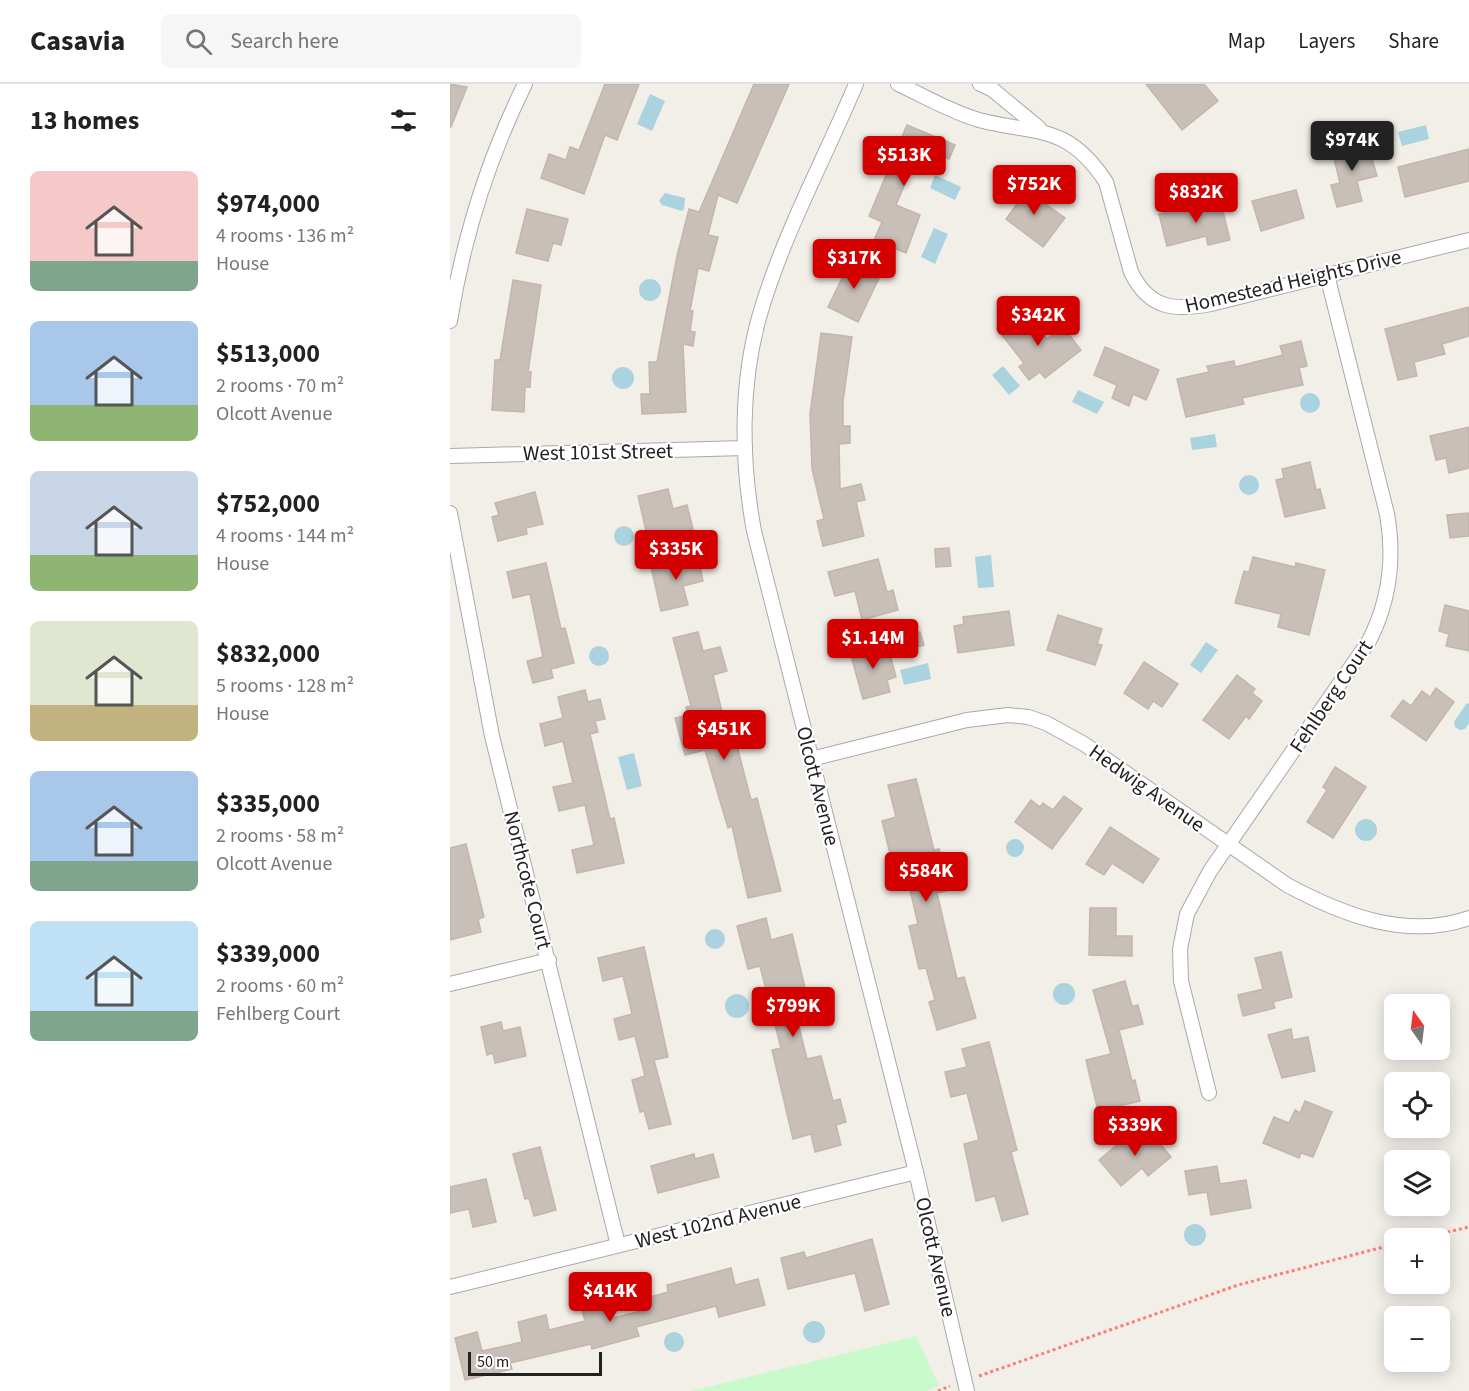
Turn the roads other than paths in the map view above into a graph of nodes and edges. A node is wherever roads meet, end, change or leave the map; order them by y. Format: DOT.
graph roads {
  1 [pos="525,84"];
  2 [pos="856,84"];
  3 [pos="898,84"];
  4 [pos="980,84"];
  5 [pos="1040,130"];
  6 [pos="1469,240"];
  7 [pos="1327,275"];
  8 [pos="450,321"];
  9 [pos="745,448"];
  10 [pos="450,456"];
  11 [pos="450,513"];
  12 [pos="811,759"];
  13 [pos="1228,846"];
  14 [pos="1469,918"];
  15 [pos="549,960"];
  16 [pos="450,984"];
  17 [pos="1209,1093"];
  18 [pos="916,1172"];
  19 [pos="618,1245"];
  20 [pos="450,1287"];
  21 [pos="966,1386"];
  1 -- 8 [label="street"];
  2 -- 9 [label="street, Olcott Avenue"];
  3 -- 5 [label="street, Homestead Heights Drive"];
  4 -- 5 [label="street, Homestead Heights Drive"];
  5 -- 7 [label="street, Homestead Heights Drive"];
  6 -- 7 [label="street, Homestead Heights Drive"];
  7 -- 13 [label="street, Fehlberg Court"];
  9 -- 10 [label="street, West 101st Street"];
  9 -- 12 [label="street, Olcott Avenue"];
  11 -- 15 [label="street, Northcote Court"];
  12 -- 13 [label="street, Hedwig Avenue"];
  12 -- 18 [label="street, Olcott Avenue"];
  13 -- 14 [label="street, Hedwig Avenue"];
  13 -- 17 [label="street, Fehlberg Court"];
  15 -- 16 [label="street"];
  15 -- 19 [label="street, Northcote Court"];
  18 -- 19 [label="street, West 102nd Avenue"];
  18 -- 21 [label="street, Olcott Avenue"];
  19 -- 20 [label="street, West 102nd Avenue"];
}
